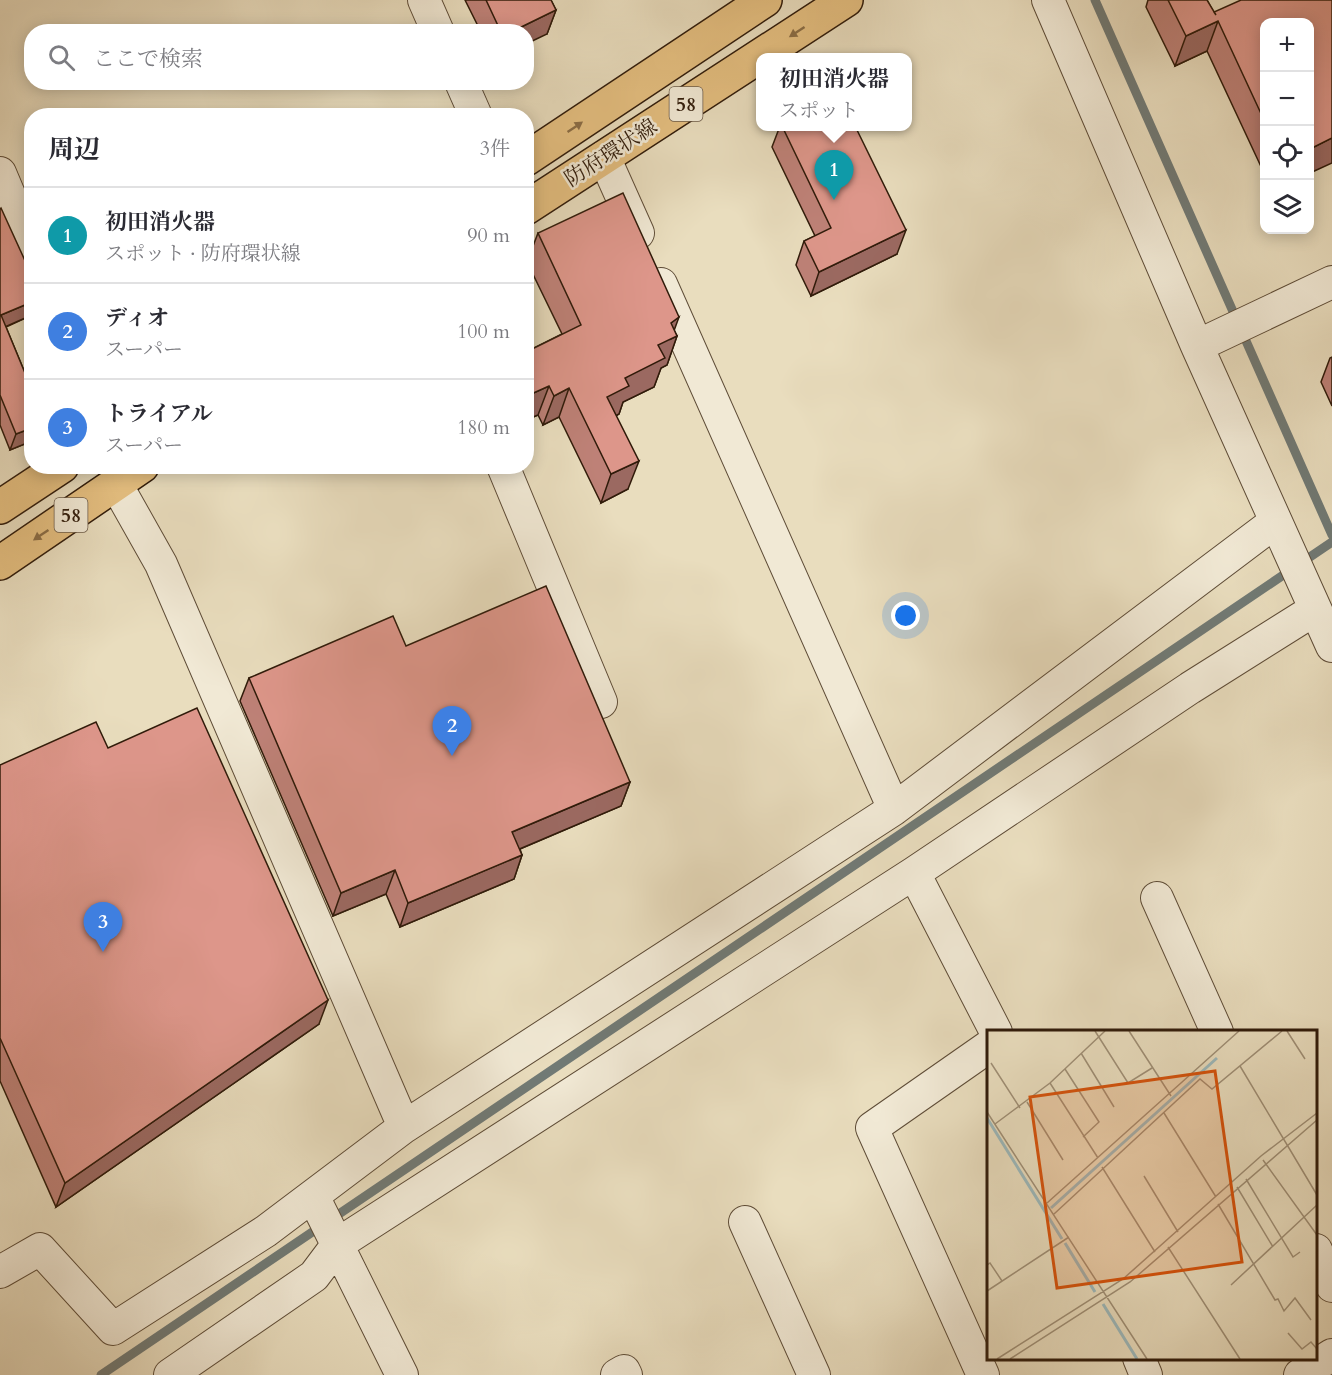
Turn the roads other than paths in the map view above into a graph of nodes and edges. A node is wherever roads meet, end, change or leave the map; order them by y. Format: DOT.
graph roads {
  1 [pos="423,0"];
  2 [pos="765,0"];
  3 [pos="846,0"];
  4 [pos="1048,0"];
  5 [pos="434,24"];
  6 [pos="764,53"];
  7 [pos="756,58"];
  8 [pos="465,90"];
  9 [pos="472,108"];
  10 [pos="534,154"];
  11 [pos="604,157"];
  12 [pos="0,173"];
  13 [pos="534,203"];
  14 [pos="24,230"];
  15 [pos="1332,282"];
  16 [pos="1197,346"];
  17 [pos="50,474"];
  18 [pos="505,474"];
  19 [pos="129,475"];
  20 [pos="0,507"];
  21 [pos="1275,522"];
  22 [pos="0,563"];
  23 [pos="1314,610"];
  24 [pos="1332,646"];
  25 [pos="601,702"];
  26 [pos="894,809"];
  27 [pos="914,873"];
  28 [pos="1157,898"];
  29 [pos="995,1030"];
  30 [pos="1216,1030"];
  31 [pos="987,1048"];
  32 [pos="404,1127"];
  33 [pos="314,1198"];
  34 [pos="745,1222"];
  35 [pos="338,1244"];
  36 [pos="1317,1252"];
  37 [pos="0,1272"];
  38 [pos="1332,1286"];
  39 [pos="1332,1355"];
  40 [pos="1139,1360"];
  41 [pos="170,1375"];
  42 [pos="402,1375"];
  43 [pos="617,1375"];
  44 [pos="626,1375"];
  45 [pos="814,1375"];
  46 [pos="983,1375"];
  47 [pos="1146,1375"];
  48 [pos="1300,1375"];
  1 -- 5 [label="street"];
  10 -- 2 [label="main road, 防府環状線 / 58, one-way"];
  3 -- 6 [label="main road, 防府環状線 / 58, one-way"];
  4 -- 16 [label="street"];
  7 -- 11 [label="main road, 防府環状線 / 58, one-way"];
  8 -- 9 [label="street"];
  11 -- 13 [label="main road, 防府環状線 / 58"];
  11 -- 26 [label="street"];
  12 -- 14 [label="street"];
  15 -- 16 [label="street"];
  16 -- 21 [label="street"];
  17 -- 20 [label="main road, 58"];
  18 -- 25 [label="street"];
  19 -- 22 [label="main road, 58, one-way"];
  19 -- 32 [label="street"];
  21 -- 23 [label="street"];
  21 -- 26 [label="street"];
  23 -- 24 [label="street"];
  23 -- 27 [label="street"];
  26 -- 32 [label="street"];
  27 -- 29 [label="street"];
  27 -- 35 [label="street"];
  28 -- 30 [label="street"];
  31 -- 46 [label="street"];
  32 -- 33 [label="street"];
  33 -- 35 [label="street"];
  33 -- 37 [label="street"];
  34 -- 45 [label="street"];
  35 -- 41 [label="street"];
  35 -- 42 [label="street"];
  36 -- 38 [label="street"];
  39 -- 48 [label="street"];
  40 -- 47 [label="street"];
  43 -- 44 [label="street"];
}
